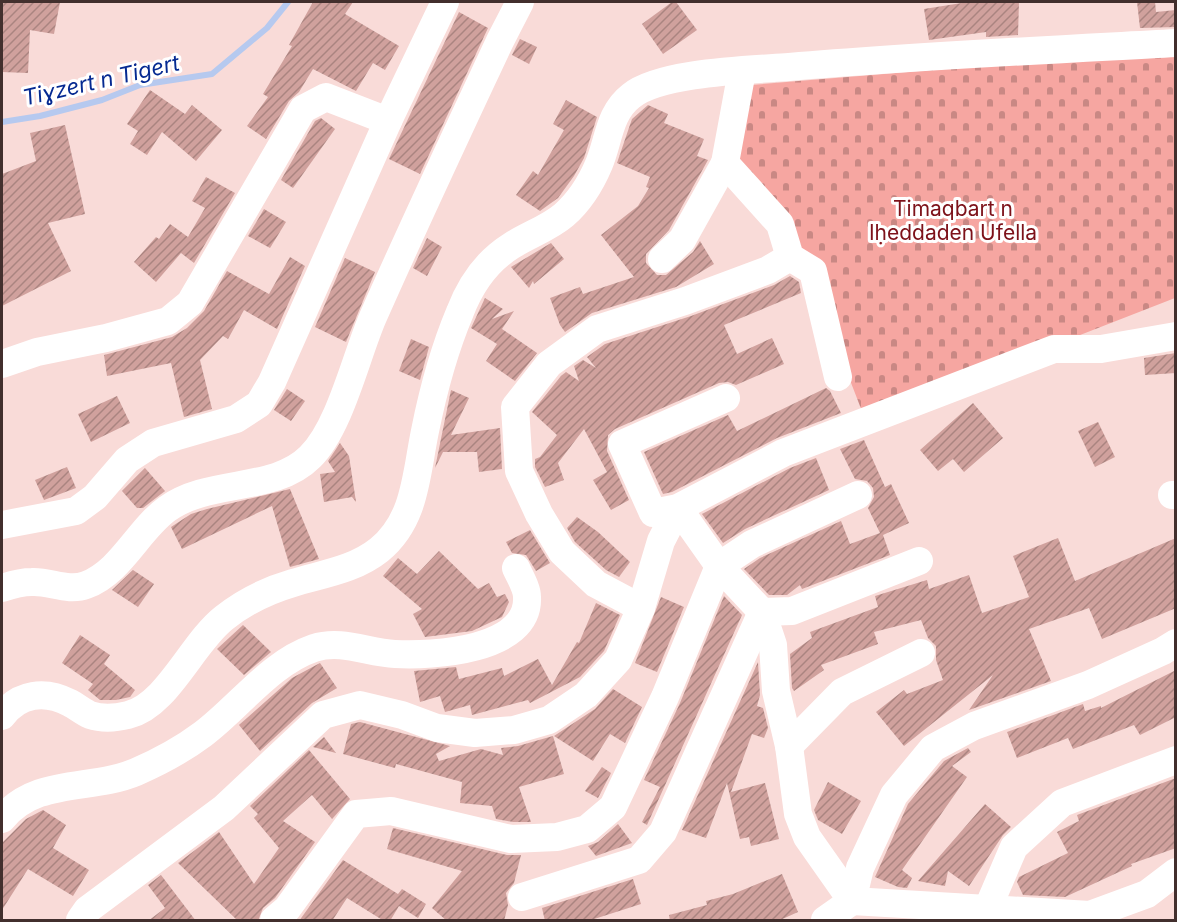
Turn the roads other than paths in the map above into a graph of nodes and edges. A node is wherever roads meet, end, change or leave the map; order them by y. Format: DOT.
graph roads {
  1 [pos="445,2"];
  2 [pos="520,2"];
  3 [pos="1176,43"];
  4 [pos="742,71"];
  5 [pos="388,121"];
  6 [pos="725,164"];
  7 [pos="790,257"];
  8 [pos="662,259"];
  9 [pos="1176,336"];
  10 [pos="2,364"];
  11 [pos="838,377"];
  12 [pos="726,398"];
  13 [pos="858,495"];
  14 [pos="678,508"];
  15 [pos="2,525"];
  16 [pos="919,561"];
  17 [pos="719,566"];
  18 [pos="516,568"];
  19 [pos="2,588"];
  20 [pos="641,608"];
  21 [pos="762,612"];
  22 [pos="1176,643"];
  23 [pos="921,653"];
  24 [pos="2,716"];
  25 [pos="789,746"];
  26 [pos="1176,760"];
  27 [pos="2,819"];
  28 [pos="1176,872"];
  29 [pos="522,897"];
  30 [pos="852,901"];
  31 [pos="987,910"];
  32 [pos="1090,918"];
  33 [pos="80,921"];
  34 [pos="274,921"];
  35 [pos="825,921"];
  1 -- 5 [label="street"];
  2 -- 19 [label="street"];
  3 -- 4 [label="street"];
  4 -- 6 [label="street"];
  4 -- 24 [label="street"];
  5 -- 10 [label="street"];
  5 -- 15 [label="street"];
  6 -- 7 [label="street"];
  6 -- 8 [label="street"];
  7 -- 11 [label="street"];
  7 -- 20 [label="street"];
  9 -- 14 [label="street"];
  12 -- 14 [label="street"];
  13 -- 17 [label="street"];
  14 -- 17 [label="street"];
  14 -- 20 [label="street"];
  16 -- 21 [label="street"];
  17 -- 21 [label="street"];
  17 -- 34 [label="street"];
  18 -- 27 [label="street"];
  20 -- 33 [label="street"];
  21 -- 25 [label="street"];
  21 -- 29 [label="street"];
  22 -- 30 [label="street"];
  23 -- 25 [label="street"];
  25 -- 30 [label="street"];
  26 -- 31 [label="street"];
  28 -- 32 [label="street"];
  30 -- 31 [label="street"];
  30 -- 35 [label="street"];
  31 -- 32 [label="street"];
}
